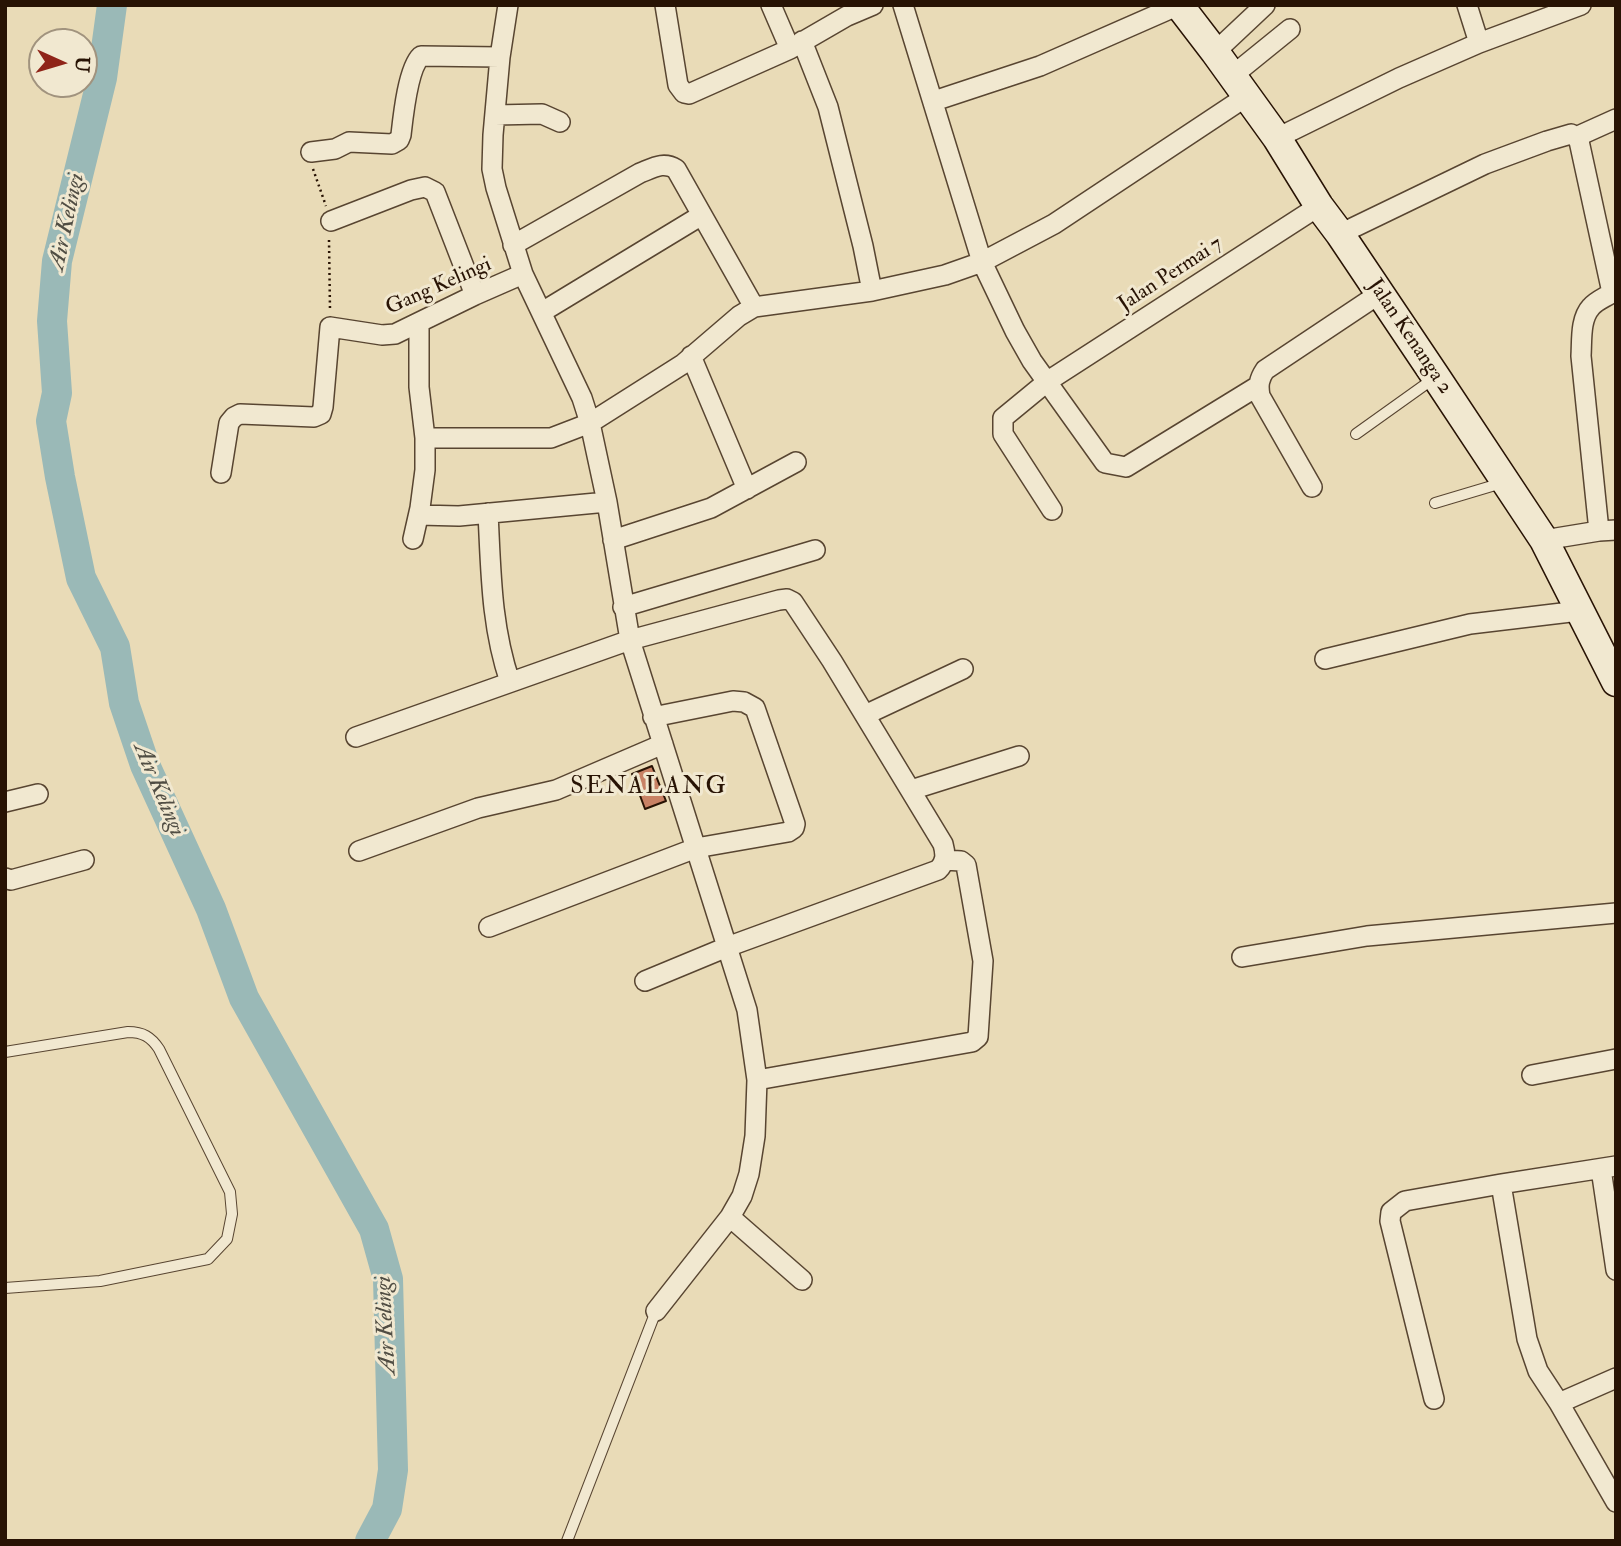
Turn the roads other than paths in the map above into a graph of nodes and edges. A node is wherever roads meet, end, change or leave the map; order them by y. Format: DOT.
graph roads {
  1 [pos="508,5"];
  2 [pos="665,5"];
  3 [pos="771,5"];
  4 [pos="873,5"];
  5 [pos="904,5"];
  6 [pos="1179,5"];
  7 [pos="1265,5"];
  8 [pos="1467,5"];
  9 [pos="1581,5"];
  10 [pos="1290,29"];
  11 [pos="1479,43"];
  12 [pos="796,45"];
  13 [pos="1215,52"];
  14 [pos="500,57"];
  15 [pos="1239,86"];
  16 [pos="934,102"];
  17 [pos="495,115"];
  18 [pos="1616,119"];
  19 [pos="560,122"];
  20 [pos="1576,137"];
  21 [pos="1277,138"];
  22 [pos="311,152"];
  23 [pos="1319,206"];
  24 [pos="702,215"];
  25 [pos="331,221"];
  26 [pos="1340,234"];
  27 [pos="513,245"];
  28 [pos="982,262"];
  29 [pos="523,274"];
  30 [pos="872,291"];
  31 [pos="1380,294"];
  32 [pos="475,295"];
  33 [pos="754,307"];
  34 [pos="542,312"];
  35 [pos="419,323"];
  36 [pos="691,356"];
  37 [pos="1436,377"];
  38 [pos="1048,382"];
  39 [pos="1258,386"];
  40 [pos="590,423"];
  41 [pos="1356,435"];
  42 [pos="425,439"];
  43 [pos="796,463"];
  44 [pos="221,472"];
  45 [pos="1506,482"];
  46 [pos="1312,487"];
  47 [pos="747,489"];
  48 [pos="607,502"];
  49 [pos="1435,503"];
  50 [pos="1052,510"];
  51 [pos="488,513"];
  52 [pos="419,515"];
  53 [pos="1608,531"];
  54 [pos="413,538"];
  55 [pos="613,540"];
  56 [pos="1544,540"];
  57 [pos="815,550"];
  58 [pos="623,607"];
  59 [pos="1579,611"];
  60 [pos="630,640"];
  61 [pos="1325,659"];
  62 [pos="962,669"];
  63 [pos="510,682"];
  64 [pos="1616,682"];
  65 [pos="865,715"];
  66 [pos="653,717"];
  67 [pos="356,737"];
  68 [pos="663,744"];
  69 [pos="1019,756"];
  70 [pos="911,790"];
  71 [pos="38,794"];
  72 [pos="5,802"];
  73 [pos="696,848"];
  74 [pos="359,851"];
  75 [pos="84,860"];
  76 [pos="944,860"];
  77 [pos="5,878"];
  78 [pos="1616,913"];
  79 [pos="489,927"];
  80 [pos="727,947"];
  81 [pos="1242,957"];
  82 [pos="645,981"];
  83 [pos="5,1052"];
  84 [pos="1616,1059"];
  85 [pos="1532,1075"];
  86 [pos="757,1080"];
  87 [pos="1608,1167"];
  88 [pos="1501,1184"];
  89 [pos="730,1217"];
  90 [pos="1616,1270"];
  91 [pos="802,1280"];
  92 [pos="5,1288"];
  93 [pos="656,1311"];
  94 [pos="1616,1378"];
  95 [pos="1434,1399"];
  96 [pos="1559,1403"];
  97 [pos="1616,1502"];
  98 [pos="567,1541"];
  1 -- 14 [label="street"];
  2 -- 12 [label="street"];
  3 -- 12 [label="street"];
  4 -- 12 [label="street"];
  5 -- 16 [label="street"];
  6 -- 13 [label="main road, Jalan Kenanga 2"];
  6 -- 16 [label="street"];
  7 -- 13 [label="street"];
  8 -- 11 [label="street"];
  9 -- 11 [label="street"];
  10 -- 15 [label="street"];
  11 -- 21 [label="street"];
  12 -- 30 [label="street"];
  13 -- 15 [label="main road, Jalan Kenanga 2"];
  14 -- 17 [label="street"];
  14 -- 22 [label="street"];
  15 -- 21 [label="main road, Jalan Kenanga 2"];
  15 -- 28 [label="street"];
  16 -- 28 [label="street"];
  17 -- 19 [label="street"];
  17 -- 27 [label="street"];
  18 -- 20 [label="street"];
  20 -- 26 [label="street"];
  20 -- 53 [label="street"];
  21 -- 23 [label="main road, Jalan Kenanga 2"];
  23 -- 26 [label="main road, Jalan Kenanga 2"];
  23 -- 38 [label="street, Jalan Permai 7"];
  24 -- 27 [label="street"];
  24 -- 33 [label="street"];
  24 -- 34 [label="street"];
  25 -- 32 [label="street"];
  26 -- 31 [label="main road, Jalan Kenanga 2"];
  27 -- 29 [label="street"];
  28 -- 30 [label="street"];
  28 -- 38 [label="street"];
  29 -- 32 [label="street, Gang Kelingi"];
  29 -- 34 [label="street"];
  30 -- 33 [label="street"];
  31 -- 37 [label="main road, Jalan Kenanga 2"];
  31 -- 39 [label="street"];
  32 -- 35 [label="street, Gang Kelingi"];
  33 -- 36 [label="street"];
  34 -- 40 [label="street"];
  35 -- 42 [label="street"];
  35 -- 44 [label="street, Gang Kelingi"];
  36 -- 40 [label="street"];
  36 -- 47 [label="street"];
  37 -- 41 [label="lane"];
  37 -- 45 [label="main road, Jalan Kenanga 2"];
  38 -- 39 [label="street"];
  38 -- 50 [label="street, Jalan Permai 7"];
  39 -- 46 [label="street"];
  40 -- 42 [label="street"];
  40 -- 48 [label="street"];
  42 -- 52 [label="street"];
  43 -- 47 [label="street"];
  45 -- 49 [label="lane"];
  45 -- 56 [label="main road, Jalan Kenanga 2"];
  47 -- 55 [label="street"];
  48 -- 51 [label="street"];
  48 -- 55 [label="street"];
  51 -- 52 [label="street"];
  51 -- 63 [label="street"];
  52 -- 54 [label="street"];
  53 -- 56 [label="street"];
  55 -- 58 [label="street"];
  56 -- 59 [label="main road, Jalan Kenanga 2"];
  57 -- 58 [label="street"];
  58 -- 60 [label="street"];
  59 -- 61 [label="street"];
  59 -- 64 [label="main road, Jalan Kenanga 2"];
  60 -- 63 [label="street"];
  60 -- 65 [label="street"];
  60 -- 66 [label="street"];
  62 -- 65 [label="street"];
  63 -- 67 [label="street"];
  65 -- 70 [label="street"];
  66 -- 68 [label="street"];
  66 -- 73 [label="street"];
  68 -- 73 [label="street"];
  68 -- 74 [label="street"];
  69 -- 70 [label="street"];
  70 -- 76 [label="street"];
  71 -- 72 [label="street"];
  73 -- 79 [label="street"];
  73 -- 80 [label="street"];
  75 -- 77 [label="street"];
  76 -- 80 [label="street"];
  76 -- 86 [label="street"];
  78 -- 81 [label="street"];
  80 -- 82 [label="street"];
  80 -- 86 [label="street"];
  83 -- 92 [label="lane"];
  84 -- 85 [label="street"];
  86 -- 89 [label="street"];
  87 -- 88 [label="street"];
  87 -- 90 [label="street"];
  88 -- 95 [label="street"];
  88 -- 96 [label="street"];
  89 -- 91 [label="street"];
  89 -- 93 [label="street"];
  93 -- 98 [label="lane"];
  94 -- 96 [label="street"];
  96 -- 97 [label="street"];
}
